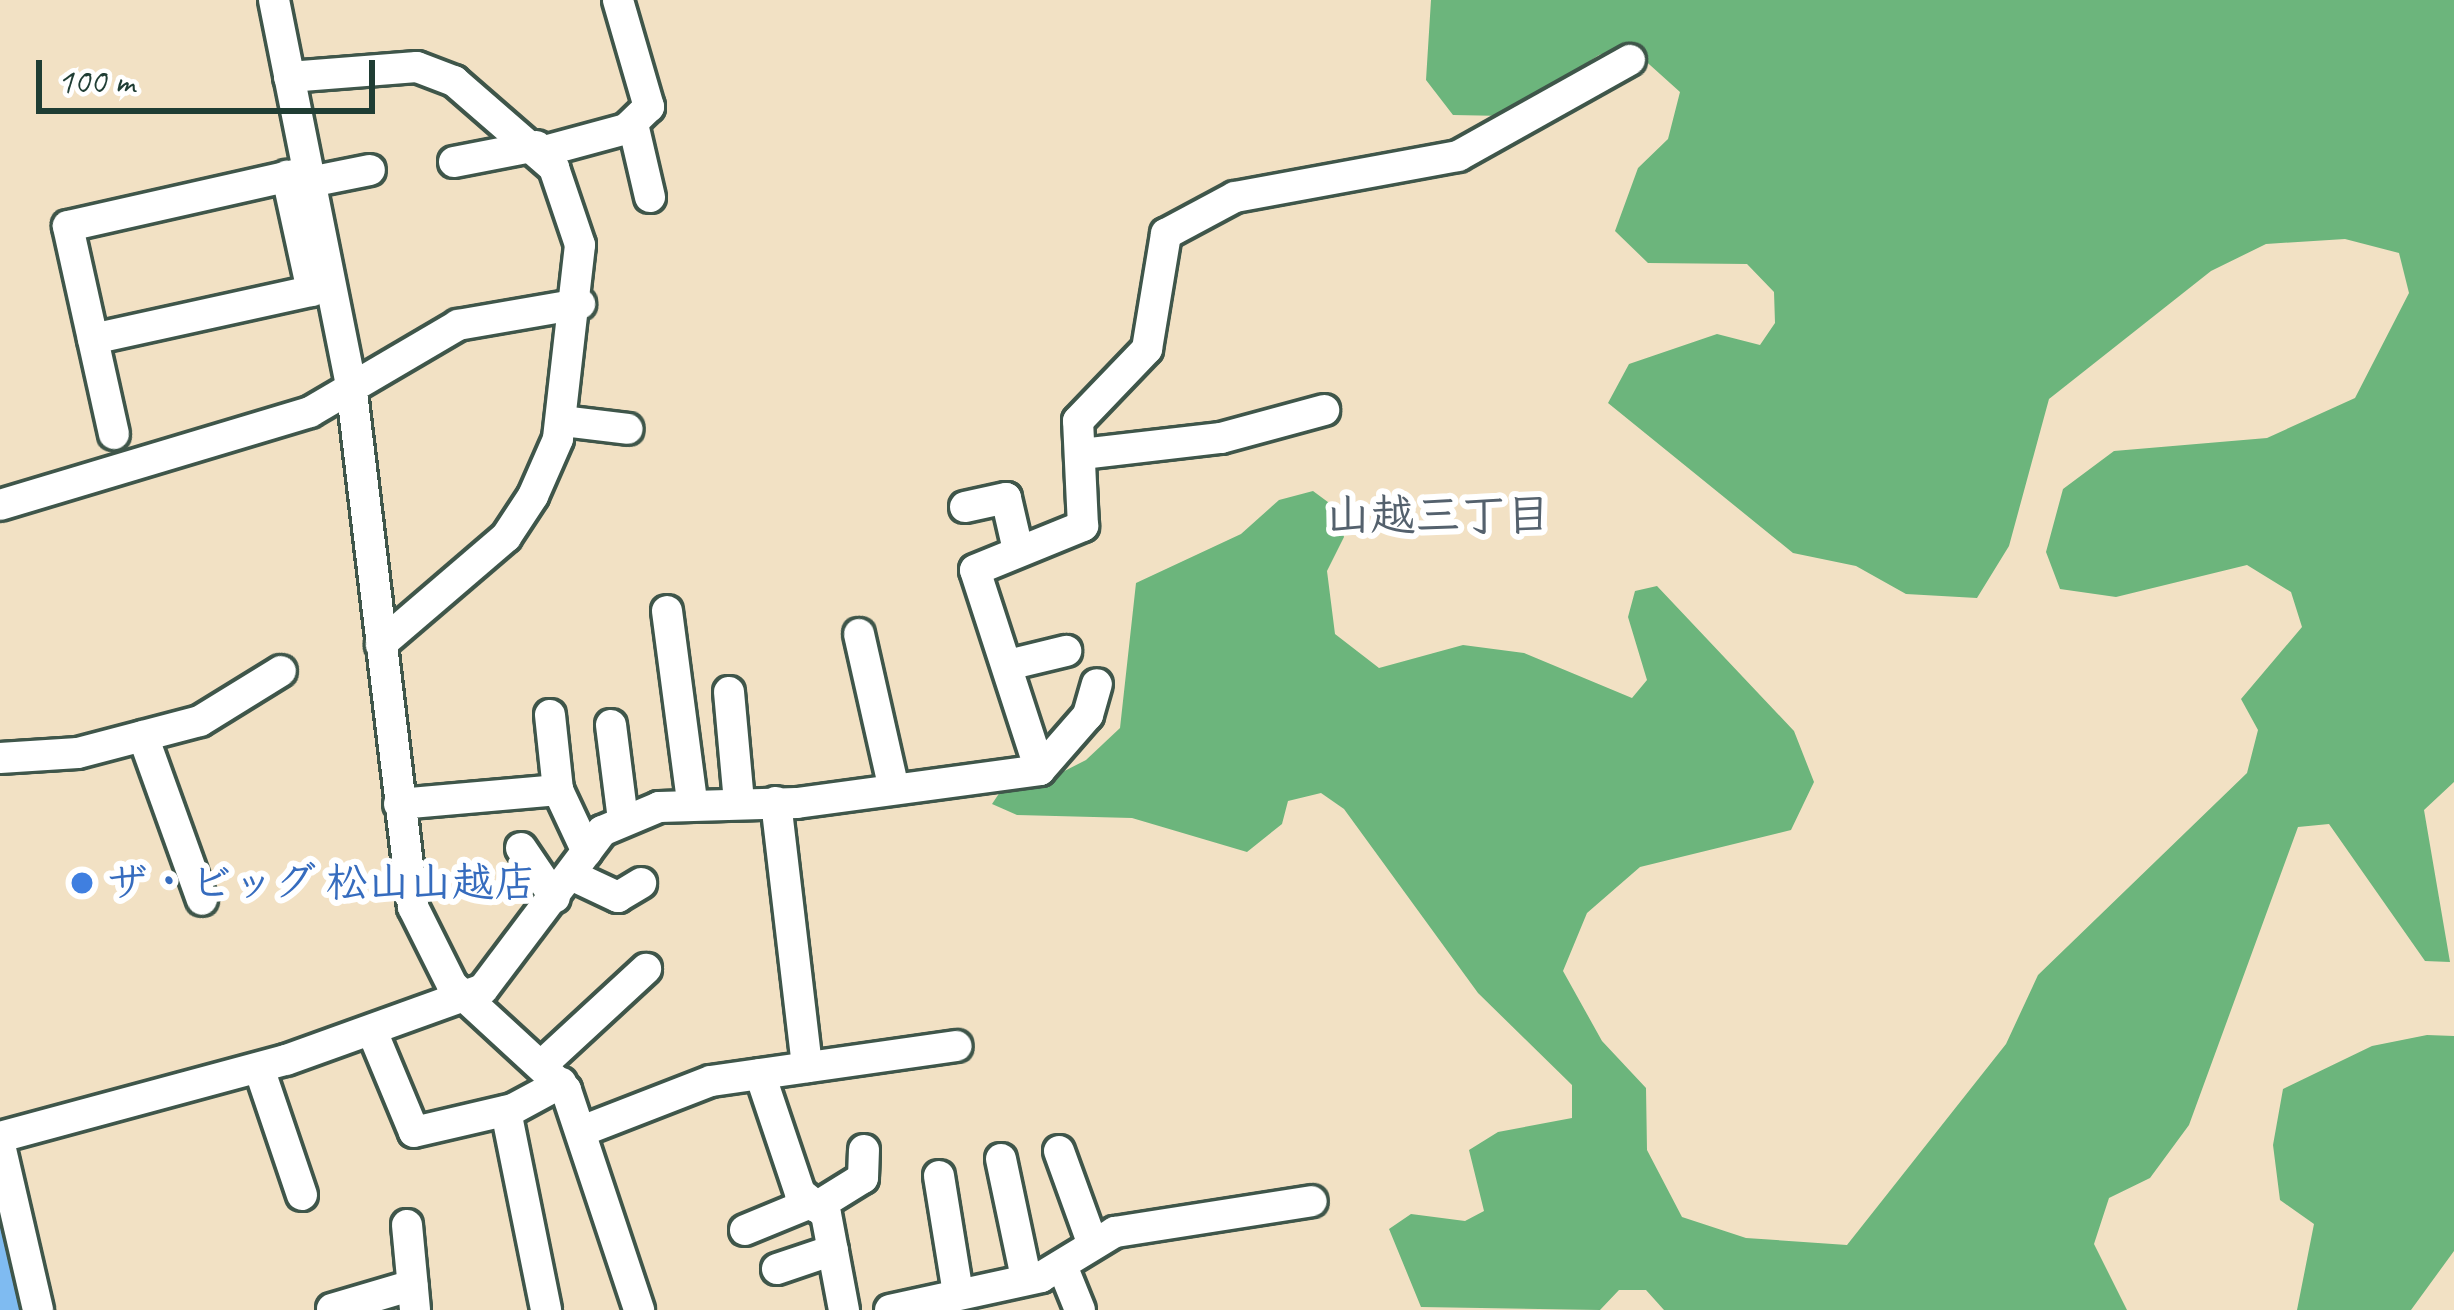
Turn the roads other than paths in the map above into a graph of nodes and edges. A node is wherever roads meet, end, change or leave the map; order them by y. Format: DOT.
graph roads {
  1 [pos="618,0"];
  2 [pos="277,1"];
  3 [pos="1630,60"];
  4 [pos="289,77"];
  5 [pos="633,124"];
  6 [pos="538,149"];
  7 [pos="454,162"];
  8 [pos="370,170"];
  9 [pos="302,176"];
  10 [pos="650,197"];
  11 [pos="580,304"];
  12 [pos="93,339"];
  13 [pos="350,384"];
  14 [pos="1324,410"];
  15 [pos="562,421"];
  16 [pos="628,430"];
  17 [pos="114,434"];
  18 [pos="1082,454"];
  19 [pos="0,505"];
  20 [pos="1018,550"];
  21 [pos="979,560"];
  22 [pos="667,611"];
  23 [pos="859,634"];
  24 [pos="381,644"];
  25 [pos="1066,651"];
  26 [pos="1008,665"];
  27 [pos="281,671"];
  28 [pos="1097,684"];
  29 [pos="729,692"];
  30 [pos="550,715"];
  31 [pos="611,725"];
  32 [pos="143,736"];
  33 [pos="0,758"];
  34 [pos="1040,770"];
  35 [pos="893,785"];
  36 [pos="558,790"];
  37 [pos="692,802"];
  38 [pos="739,802"];
  39 [pos="776,802"];
  40 [pos="399,804"];
  41 [pos="622,820"];
  42 [pos="520,848"];
  43 [pos="571,875"];
  44 [pos="641,883"];
  45 [pos="202,900"];
  46 [pos="646,969"];
  47 [pos="466,997"];
  48 [pos="372,1031"];
  49 [pos="956,1046"];
  50 [pos="807,1067"];
  51 [pos="259,1068"];
  52 [pos="553,1073"];
  53 [pos="760,1074"];
  54 [pos="506,1111"];
  55 [pos="582,1131"];
  56 [pos="0,1141"];
  57 [pos="864,1150"];
  58 [pos="1059,1151"];
  59 [pos="1001,1159"];
  60 [pos="939,1176"];
  61 [pos="302,1196"];
  62 [pos="1312,1201"];
  63 [pos="812,1205"];
  64 [pos="407,1225"];
  65 [pos="745,1230"];
  66 [pos="1092,1242"];
  67 [pos="832,1250"];
  68 [pos="1064,1268"];
  69 [pos="777,1269"];
  70 [pos="1026,1278"];
  71 [pos="414,1298"];
  72 [pos="947,1300"];
  73 [pos="332,1309"];
  74 [pos="38,1310"];
  75 [pos="546,1310"];
  76 [pos="639,1310"];
  77 [pos="844,1310"];
  78 [pos="890,1310"];
  79 [pos="1080,1310"];
  1 -- 5 [label="street"];
  2 -- 4 [label="street"];
  3 -- 18 [label="street"];
  4 -- 6 [label="street"];
  4 -- 9 [label="street"];
  5 -- 6 [label="street"];
  5 -- 10 [label="street"];
  6 -- 7 [label="street"];
  6 -- 11 [label="street"];
  8 -- 9 [label="street"];
  9 -- 12 [label="street"];
  9 -- 12 [label="street"];
  9 -- 13 [label="street"];
  11 -- 13 [label="street"];
  11 -- 15 [label="street"];
  12 -- 17 [label="street"];
  13 -- 19 [label="street"];
  13 -- 24 [label="street"];
  14 -- 18 [label="street"];
  15 -- 16 [label="street"];
  15 -- 24 [label="street"];
  18 -- 20 [label="street"];
  20 -- 21 [label="street"];
  20 -- 21 [label="street"];
  21 -- 26 [label="street"];
  22 -- 37 [label="street"];
  23 -- 35 [label="street"];
  24 -- 40 [label="street"];
  25 -- 26 [label="street"];
  26 -- 34 [label="street"];
  27 -- 32 [label="street"];
  28 -- 34 [label="street"];
  29 -- 38 [label="street"];
  30 -- 36 [label="street"];
  31 -- 41 [label="street"];
  32 -- 33 [label="street"];
  32 -- 45 [label="street"];
  34 -- 35 [label="street"];
  35 -- 39 [label="street"];
  36 -- 40 [label="street"];
  36 -- 43 [label="street"];
  37 -- 38 [label="street"];
  37 -- 41 [label="street"];
  38 -- 39 [label="street"];
  39 -- 50 [label="street"];
  40 -- 47 [label="street"];
  41 -- 43 [label="street"];
  42 -- 43 [label="street"];
  43 -- 44 [label="street"];
  43 -- 47 [label="street"];
  46 -- 52 [label="street"];
  47 -- 48 [label="street"];
  47 -- 52 [label="street"];
  48 -- 51 [label="street"];
  48 -- 54 [label="street"];
  49 -- 50 [label="street"];
  50 -- 53 [label="street"];
  51 -- 56 [label="street"];
  51 -- 61 [label="street"];
  52 -- 54 [label="street"];
  52 -- 55 [label="street"];
  53 -- 55 [label="street"];
  53 -- 63 [label="street"];
  54 -- 75 [label="street"];
  55 -- 76 [label="street"];
  56 -- 74 [label="street"];
  57 -- 63 [label="street"];
  58 -- 66 [label="street"];
  59 -- 70 [label="street"];
  60 -- 72 [label="street"];
  62 -- 66 [label="street"];
  63 -- 65 [label="street"];
  63 -- 67 [label="street"];
  64 -- 71 [label="street"];
  66 -- 68 [label="street"];
  67 -- 69 [label="street"];
  67 -- 77 [label="street"];
  68 -- 70 [label="street"];
  68 -- 79 [label="street"];
  70 -- 72 [label="street"];
  71 -- 73 [label="street"];
  72 -- 78 [label="street"];
}
